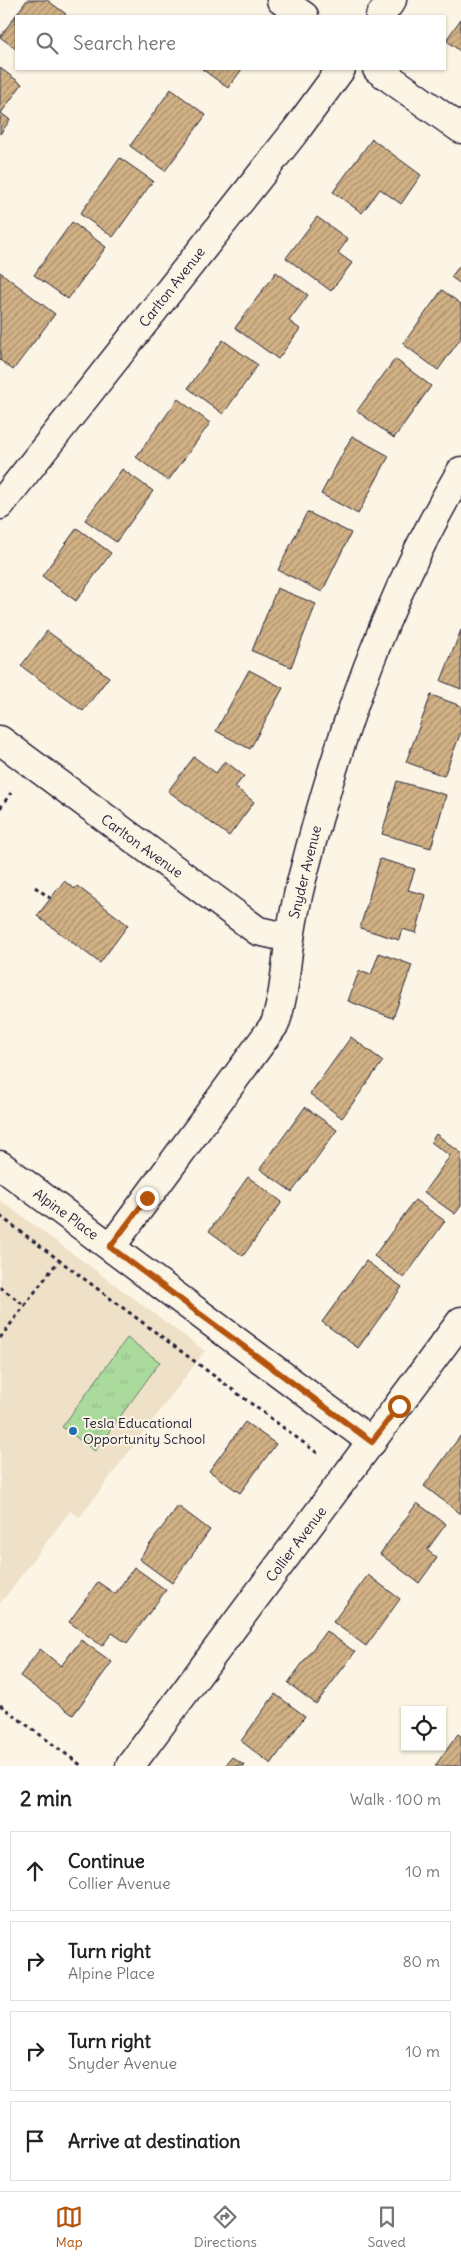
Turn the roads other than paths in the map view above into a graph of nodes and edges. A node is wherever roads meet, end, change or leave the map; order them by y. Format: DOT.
graph roads {
  1 [pos="281,0"];
  2 [pos="392,0"];
  3 [pos="303,15"];
  4 [pos="381,15"];
  5 [pos="340,70"];
  6 [pos="378,70"];
  7 [pos="461,129"];
  8 [pos="461,472"];
  9 [pos="0,505"];
  10 [pos="0,740"];
  11 [pos="290,938"];
  12 [pos="0,1165"];
  13 [pos="110,1247"];
  14 [pos="461,1321"];
  15 [pos="372,1442"];
  16 [pos="130,1766"];
  1 -- 3 [label="street"];
  2 -- 4 [label="street"];
  5 -- 9 [label="street, Carlton Avenue"];
  6 -- 7 [label="street"];
  8 -- 11 [label="street, Snyder Avenue"];
  10 -- 11 [label="street, Carlton Avenue"];
  11 -- 13 [label="street, Snyder Avenue"];
  12 -- 13 [label="street, Alpine Place"];
  13 -- 15 [label="street, Alpine Place"];
  14 -- 15 [label="street, Collier Avenue"];
  15 -- 16 [label="street, Collier Avenue"];
}
